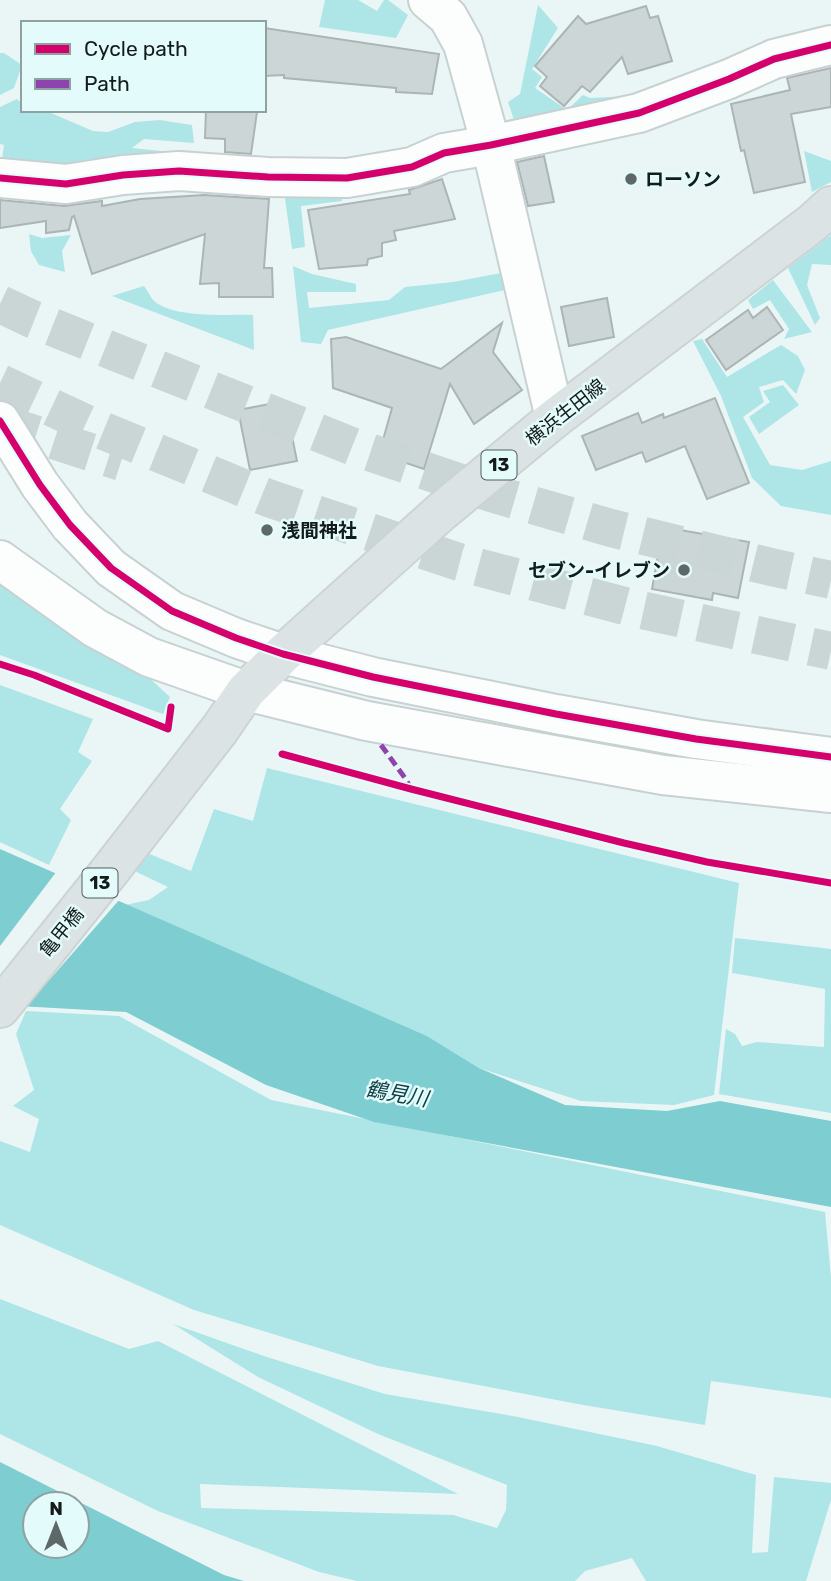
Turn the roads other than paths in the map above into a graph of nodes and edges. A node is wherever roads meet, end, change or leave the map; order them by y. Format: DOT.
graph roads {
  1 [pos="428,0"];
  2 [pos="831,45"];
  3 [pos="491,145"];
  4 [pos="0,178"];
  5 [pos="831,206"];
  6 [pos="555,418"];
  7 [pos="0,421"];
  8 [pos="0,560"];
  9 [pos="284,653"];
  10 [pos="246,691"];
  11 [pos="198,757"];
  12 [pos="829,784"];
  13 [pos="0,1008"];
  1 -- 3 [label="street"];
  2 -- 3 [label="street"];
  3 -- 4 [label="street"];
  3 -- 6 [label="street"];
  5 -- 6 [label="main road, 横浜生田線 / 13"];
  6 -- 9 [label="main road, 横浜生田線 / 13"];
  7 -- 9 [label="street"];
  8 -- 10 [label="street"];
  9 -- 10 [label="main road, 横浜生田線 / 13"];
  9 -- 12 [label="street"];
  10 -- 11 [label="main road, 横浜生田線 / 13"];
  10 -- 12 [label="street"];
  11 -- 13 [label="main road, 亀甲橋 / 13"];
}
